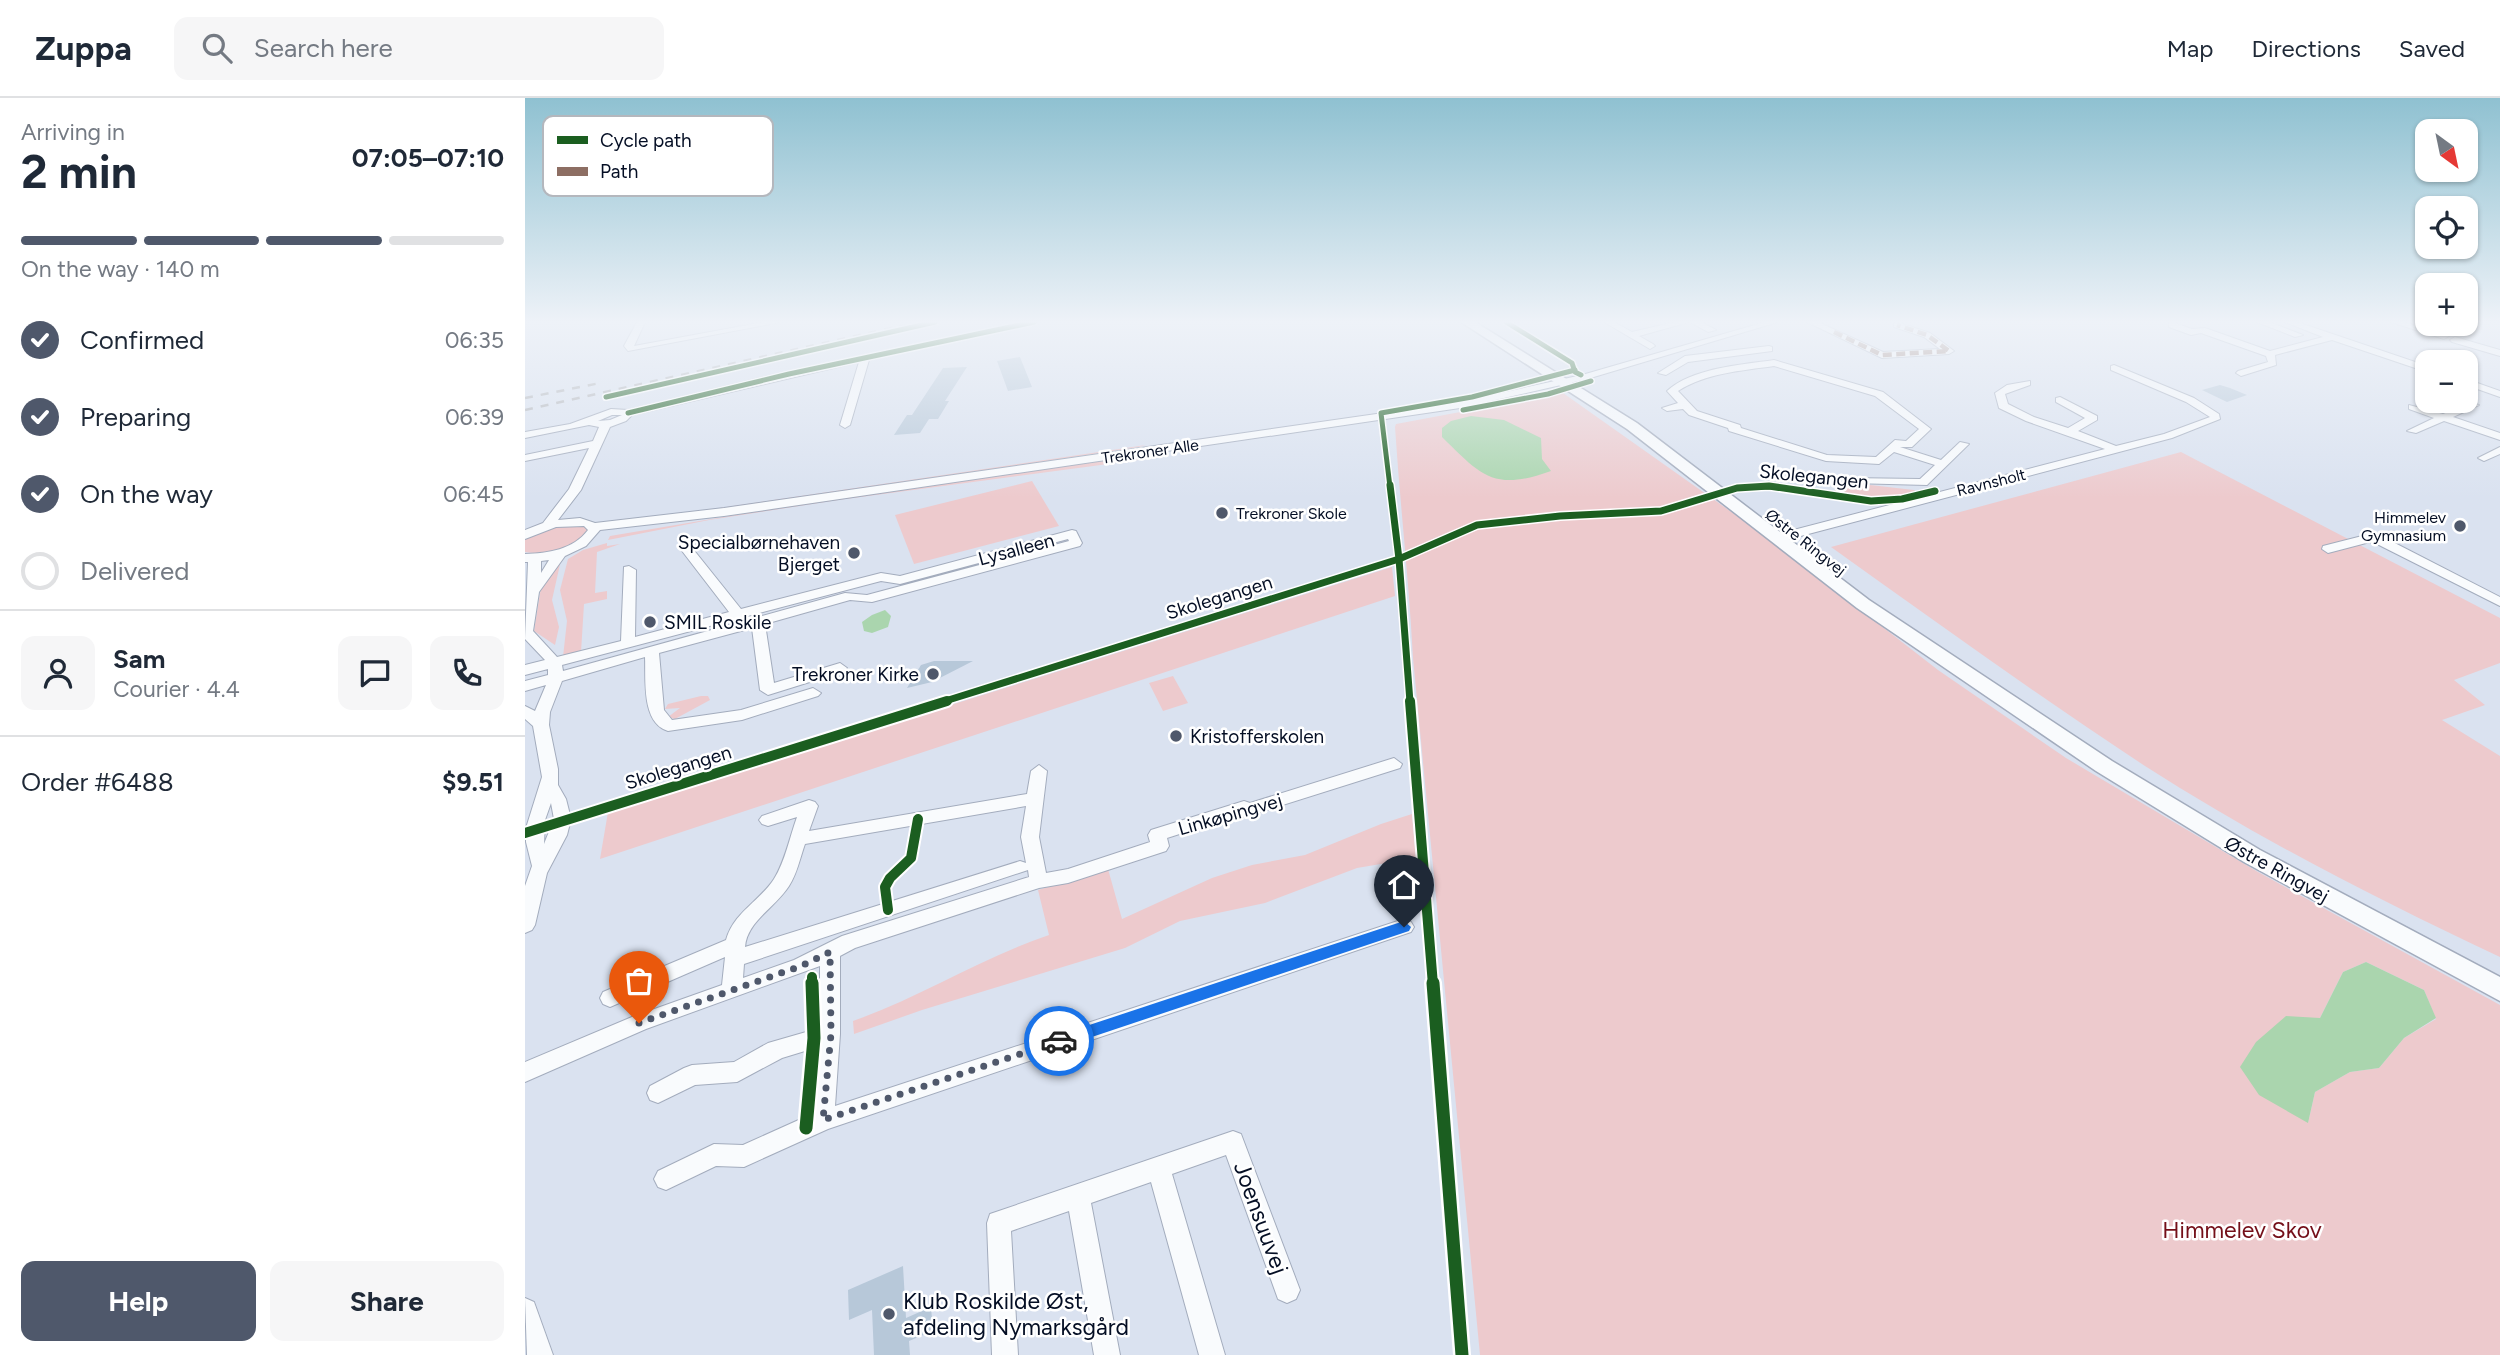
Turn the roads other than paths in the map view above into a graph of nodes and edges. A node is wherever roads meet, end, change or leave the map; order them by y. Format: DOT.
graph roads {
  1 [pos="767,381"];
  2 [pos="858,381"];
  3 [pos="1568,381"];
  4 [pos="1688,381"];
  5 [pos="1834,381"];
  6 [pos="2144,381"];
  7 [pos="2026,383"];
  8 [pos="2478,386"];
  9 [pos="2500,394"];
  10 [pos="2060,400"];
  11 [pos="1686,405"];
  12 [pos="2413,407"];
  13 [pos="1667,408"];
  14 [pos="628,413"];
  15 [pos="2456,413"];
  16 [pos="2445,418"];
  17 [pos="590,421"];
  18 [pos="606,424"];
  19 [pos="845,425"];
  20 [pos="2412,430"];
  21 [pos="2071,431"];
  22 [pos="525,435"];
  23 [pos="2500,437"];
  24 [pos="597,443"];
  25 [pos="1964,444"];
  26 [pos="1892,448"];
  27 [pos="2115,450"];
  28 [pos="2500,450"];
  29 [pos="525,458"];
  30 [pos="2484,458"];
  31 [pos="1943,464"];
  32 [pos="1851,480"];
  33 [pos="1923,483"];
  34 [pos="575,489"];
  35 [pos="1939,495"];
  36 [pos="724,512"];
  37 [pos="571,522"];
  38 [pos="547,526"];
  39 [pos="594,527"];
  40 [pos="525,535"];
  41 [pos="1782,537"];
  42 [pos="587,540"];
  43 [pos="684,547"];
  44 [pos="2328,549"];
  45 [pos="560,553"];
  46 [pos="530,558"];
  47 [pos="629,570"];
  48 [pos="902,584"];
  49 [pos="533,590"];
  50 [pos="2500,602"];
  51 [pos="738,614"];
  52 [pos="758,621"];
  53 [pos="526,633"];
  54 [pos="628,643"];
  55 [pos="652,651"];
  56 [pos="840,668"];
  57 [pos="525,670"];
  58 [pos="557,670"];
  59 [pos="525,686"];
  60 [pos="813,693"];
  61 [pos="525,711"];
  62 [pos="541,724"];
  63 [pos="1394,764"];
  64 [pos="1039,771"];
  65 [pos="550,785"];
  66 [pos="1034,799"];
  67 [pos="768,820"];
  68 [pos="798,839"];
  69 [pos="541,866"];
  70 [pos="1020,868"];
  71 [pos="1039,881"];
  72 [pos="525,925"];
  73 [pos="1404,927"];
  74 [pos="735,952"];
  75 [pos="830,952"];
  76 [pos="732,989"];
  77 [pos="2500,990"];
  78 [pos="610,998"];
  79 [pos="831,1034"];
  80 [pos="525,1072"];
  81 [pos="658,1093"];
  82 [pos="823,1120"];
  83 [pos="1157,1167"];
  84 [pos="666,1179"];
  85 [pos="1079,1195"];
  86 [pos="1287,1290"];
  87 [pos="525,1311"];
  88 [pos="540,1355"];
  89 [pos="1005,1355"];
  90 [pos="1107,1355"];
  91 [pos="1212,1355"];
  1 -- 14 [label="street"];
  2 -- 19 [label="street"];
  3 -- 36 [label="street, Trekroner Alle"];
  3 -- 41 [label="main road, Østre Ringvej"];
  4 -- 11 [label="street"];
  5 -- 26 [label="street"];
  6 -- 27 [label="street, Ravnsholt"];
  7 -- 21 [label="street"];
  8 -- 9 [label="street"];
  10 -- 21 [label="street"];
  11 -- 13 [label="street"];
  11 -- 26 [label="street"];
  12 -- 16 [label="street"];
  14 -- 17 [label="street"];
  14 -- 18 [label="street"];
  15 -- 16 [label="street"];
  16 -- 20 [label="street"];
  16 -- 23 [label="street"];
  17 -- 18 [label="street"];
  17 -- 22 [label="street"];
  18 -- 24 [label="street"];
  21 -- 27 [label="street"];
  24 -- 29 [label="street"];
  24 -- 34 [label="street"];
  25 -- 31 [label="street"];
  26 -- 31 [label="street"];
  27 -- 35 [label="street, Ravnsholt"];
  28 -- 30 [label="street"];
  31 -- 33 [label="street"];
  32 -- 33 [label="street"];
  33 -- 35 [label="street"];
  34 -- 37 [label="street"];
  34 -- 38 [label="street"];
  35 -- 41 [label="street, Ravnsholt"];
  36 -- 39 [label="street, Trekroner Alle"];
  36 -- 42 [label="street, Trekroner Alle"];
  37 -- 38 [label="street"];
  37 -- 39 [label="street, Trekroner Alle"];
  38 -- 40 [label="street"];
  39 -- 42 [label="street"];
  41 -- 77 [label="main road, Østre Ringvej"];
  42 -- 45 [label="street, Trekroner Alle"];
  43 -- 51 [label="street"];
  44 -- 50 [label="street"];
  45 -- 46 [label="street"];
  45 -- 49 [label="street"];
  46 -- 49 [label="street"];
  47 -- 54 [label="street"];
  48 -- 48 [label="street, Lysalleen"];
  48 -- 51 [label="street, Lysalleen"];
  48 -- 52 [label="street, Lysalleen"];
  49 -- 53 [label="street"];
  51 -- 54 [label="street, Lysalleen"];
  52 -- 55 [label="street, Lysalleen"];
  52 -- 56 [label="street"];
  53 -- 58 [label="street"];
  54 -- 58 [label="street, Lysalleen"];
  55 -- 58 [label="street, Lysalleen"];
  55 -- 60 [label="street"];
  57 -- 58 [label="street, Lysalleen"];
  58 -- 59 [label="street, Lysalleen"];
  58 -- 62 [label="street"];
  61 -- 62 [label="street"];
  62 -- 65 [label="street"];
  63 -- 71 [label="street, Linkøpingvej"];
  64 -- 66 [label="street"];
  65 -- 69 [label="street"];
  65 -- 69 [label="street"];
  66 -- 68 [label="street"];
  66 -- 71 [label="street"];
  67 -- 68 [label="street"];
  68 -- 74 [label="street"];
  69 -- 72 [label="street"];
  70 -- 74 [label="street"];
  71 -- 75 [label="street, Linkøpingvej"];
  73 -- 82 [label="street"];
  74 -- 76 [label="street"];
  74 -- 78 [label="street"];
  75 -- 76 [label="street, Linkøpingvej"];
  75 -- 79 [label="street"];
  76 -- 80 [label="street, Linkøpingvej"];
  79 -- 81 [label="street"];
  79 -- 82 [label="street"];
  82 -- 84 [label="street"];
  83 -- 85 [label="street, Joensuuvej"];
  83 -- 86 [label="street, Joensuuvej"];
  83 -- 91 [label="street"];
  85 -- 89 [label="street, Joensuuvej"];
  85 -- 90 [label="street"];
  87 -- 88 [label="street"];
}
